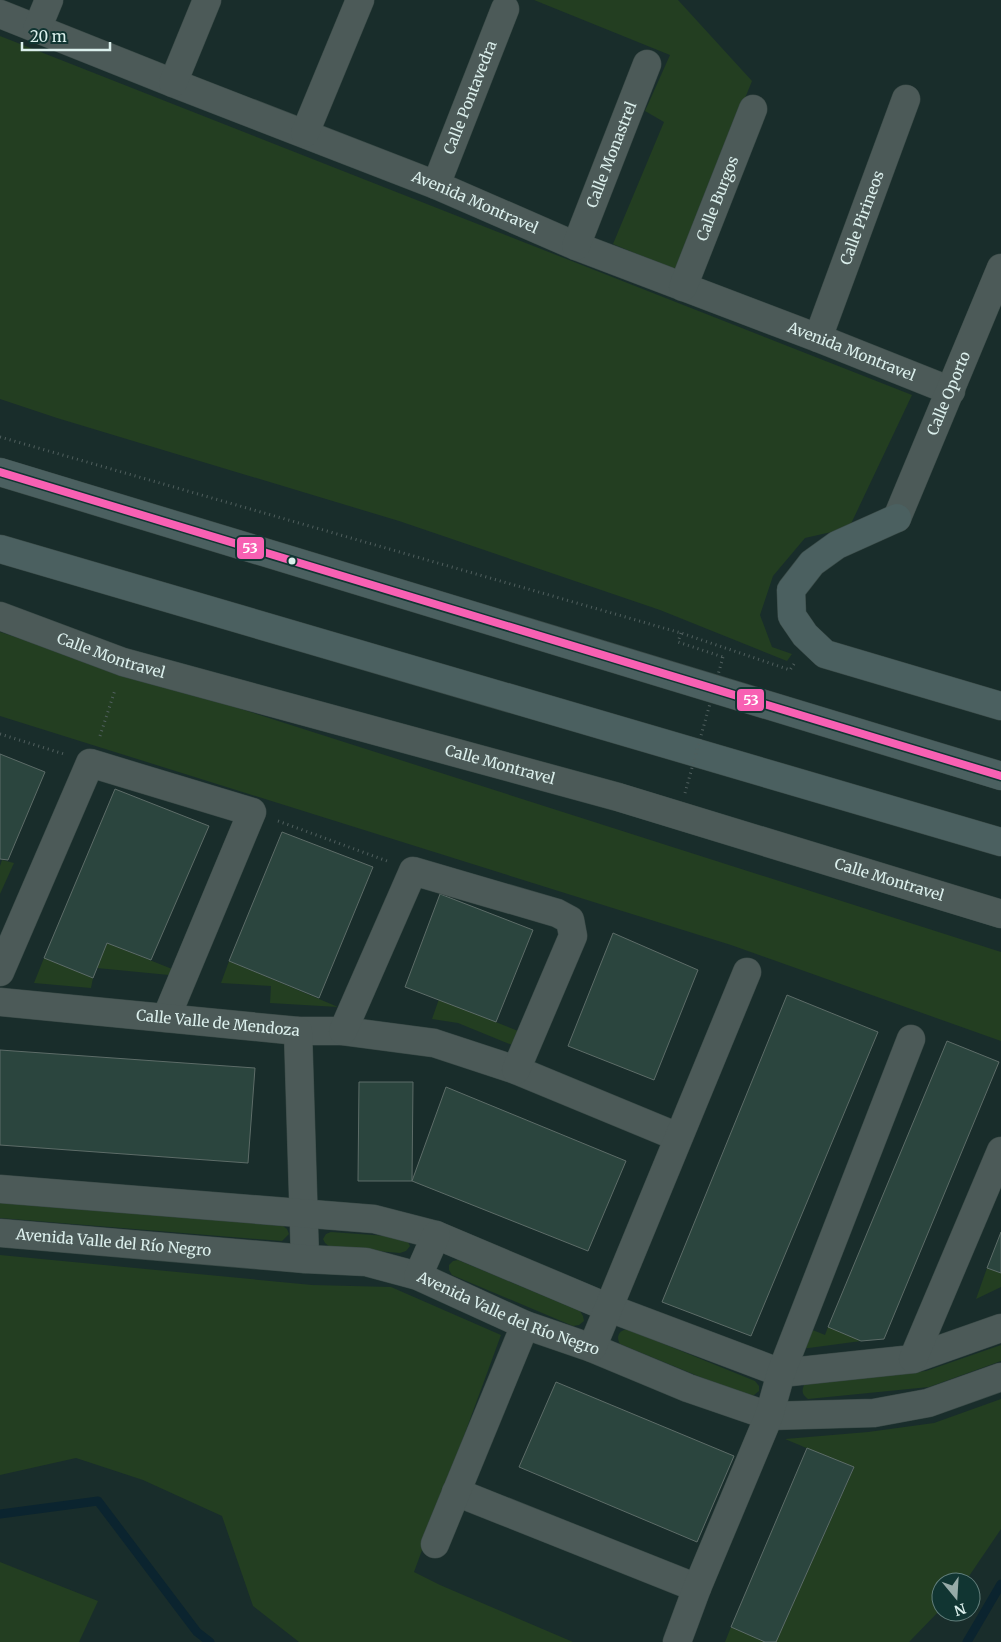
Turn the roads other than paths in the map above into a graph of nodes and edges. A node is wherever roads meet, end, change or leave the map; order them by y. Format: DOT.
graph roads {
  1 [pos="48,0"];
  2 [pos="207,0"];
  3 [pos="360,0"];
  4 [pos="505,10"];
  5 [pos="0,14"];
  6 [pos="37,29"];
  7 [pos="647,64"];
  8 [pos="173,83"];
  9 [pos="906,98"];
  10 [pos="753,109"];
  11 [pos="304,133"];
  12 [pos="436,185"];
  13 [pos="576,246"];
  14 [pos="1001,268"];
  15 [pos="683,287"];
  16 [pos="818,338"];
  17 [pos="951,391"];
  18 [pos="0,472"];
  19 [pos="897,518"];
  20 [pos="0,549"];
  21 [pos="0,616"];
  22 [pos="1001,706"];
  23 [pos="1001,776"];
  24 [pos="1001,842"];
  25 [pos="1001,914"];
  26 [pos="0,972"];
  27 [pos="747,972"];
  28 [pos="0,1002"];
  29 [pos="166,1018"];
  30 [pos="298,1030"];
  31 [pos="343,1031"];
  32 [pos="911,1039"];
  33 [pos="516,1070"];
  34 [pos="678,1137"];
  35 [pos="1001,1151"];
  36 [pos="0,1189"];
  37 [pos="304,1214"];
  38 [pos="0,1233"];
  39 [pos="436,1235"];
  40 [pos="305,1259"];
  41 [pos="418,1276"];
  42 [pos="609,1308"];
  43 [pos="525,1325"];
  44 [pos="1001,1328"];
  45 [pos="592,1348"];
  46 [pos="913,1359"];
  47 [pos="781,1373"];
  48 [pos="1001,1377"];
  49 [pos="769,1416"];
  50 [pos="456,1492"];
  51 [pos="435,1544"];
  52 [pos="697,1588"];
  53 [pos="677,1642"];
  1 -- 6 [label="street"];
  2 -- 8 [label="street"];
  3 -- 11 [label="street"];
  4 -- 12 [label="street, Calle Pontavedra"];
  5 -- 6 [label="street, Avenida Montravel"];
  6 -- 8 [label="street, Avenida Montravel"];
  7 -- 13 [label="street, Calle Monastrel"];
  8 -- 11 [label="street, Avenida Montravel"];
  9 -- 16 [label="street, Calle Pirineos"];
  10 -- 15 [label="street, Calle Burgos"];
  11 -- 12 [label="street, Avenida Montravel"];
  12 -- 13 [label="street, Avenida Montravel"];
  13 -- 15 [label="street, Avenida Montravel"];
  14 -- 17 [label="street, Calle Oporto"];
  15 -- 16 [label="street, Avenida Montravel"];
  16 -- 17 [label="street, Avenida Montravel"];
  17 -- 19 [label="street, Calle Oporto"];
  18 -- 23 [label="highway"];
  19 -- 22 [label="highway"];
  20 -- 24 [label="highway"];
  21 -- 25 [label="street, Calle Montravel"];
  26 -- 29 [label="street"];
  27 -- 34 [label="street"];
  28 -- 29 [label="street, Calle Valle de Mendoza"];
  29 -- 30 [label="street, Calle Valle de Mendoza"];
  30 -- 31 [label="street"];
  30 -- 37 [label="street, Calle Valle de Mendoza"];
  31 -- 33 [label="street"];
  31 -- 33 [label="street"];
  32 -- 47 [label="street"];
  33 -- 34 [label="street"];
  34 -- 42 [label="street"];
  35 -- 46 [label="street"];
  36 -- 37 [label="street"];
  37 -- 39 [label="street"];
  37 -- 40 [label="street, Calle Valle de Mendoza"];
  38 -- 40 [label="street, Avenida Valle del Río Negro"];
  39 -- 41 [label="street"];
  39 -- 42 [label="street"];
  40 -- 41 [label="street, Avenida Valle del Río Negro"];
  41 -- 43 [label="street, Avenida Valle del Río Negro"];
  42 -- 45 [label="street"];
  42 -- 47 [label="street"];
  43 -- 45 [label="street, Avenida Valle del Río Negro"];
  43 -- 50 [label="street"];
  44 -- 46 [label="street"];
  45 -- 49 [label="street, Avenida Valle del Río Negro"];
  46 -- 47 [label="street"];
  47 -- 49 [label="street"];
  48 -- 49 [label="street, Avenida Valle del Río Negro"];
  49 -- 52 [label="street"];
  50 -- 51 [label="street"];
  50 -- 52 [label="street"];
  52 -- 53 [label="street"];
}
